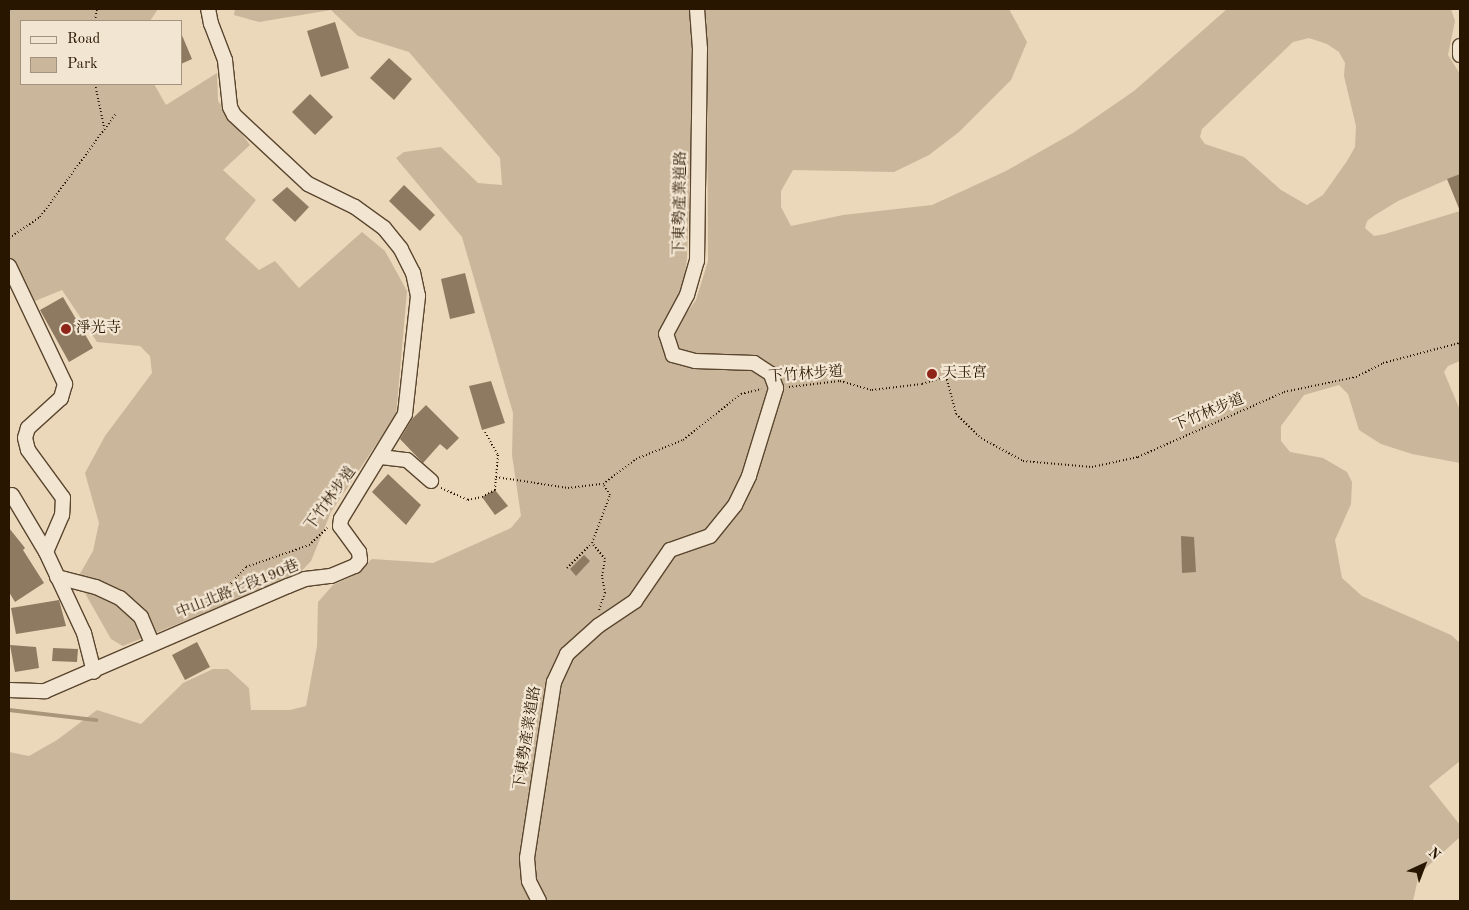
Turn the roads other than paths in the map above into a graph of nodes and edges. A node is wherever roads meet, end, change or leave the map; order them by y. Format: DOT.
graph roads {
  1 [pos="208,9"];
  2 [pos="697,9"];
  3 [pos="1460,46"];
  4 [pos="1460,55"];
  5 [pos="9,266"];
  6 [pos="381,458"];
  7 [pos="431,481"];
  8 [pos="12,495"];
  9 [pos="46,552"];
  10 [pos="57,576"];
  11 [pos="152,643"];
  12 [pos="94,672"];
  13 [pos="9,690"];
  14 [pos="540,901"];
  1 -- 6 [label="street, 中山北路七段190巷"];
  2 -- 14 [label="street, 下東勢產業道路"];
  3 -- 4 [label="street"];
  5 -- 9 [label="street"];
  6 -- 7 [label="street"];
  6 -- 11 [label="street, 中山北路七段190巷"];
  8 -- 9 [label="street"];
  9 -- 10 [label="street"];
  10 -- 11 [label="street"];
  10 -- 12 [label="street"];
  11 -- 12 [label="street, 中山北路七段190巷"];
  12 -- 13 [label="street, 中山北路七段190巷"];
}
